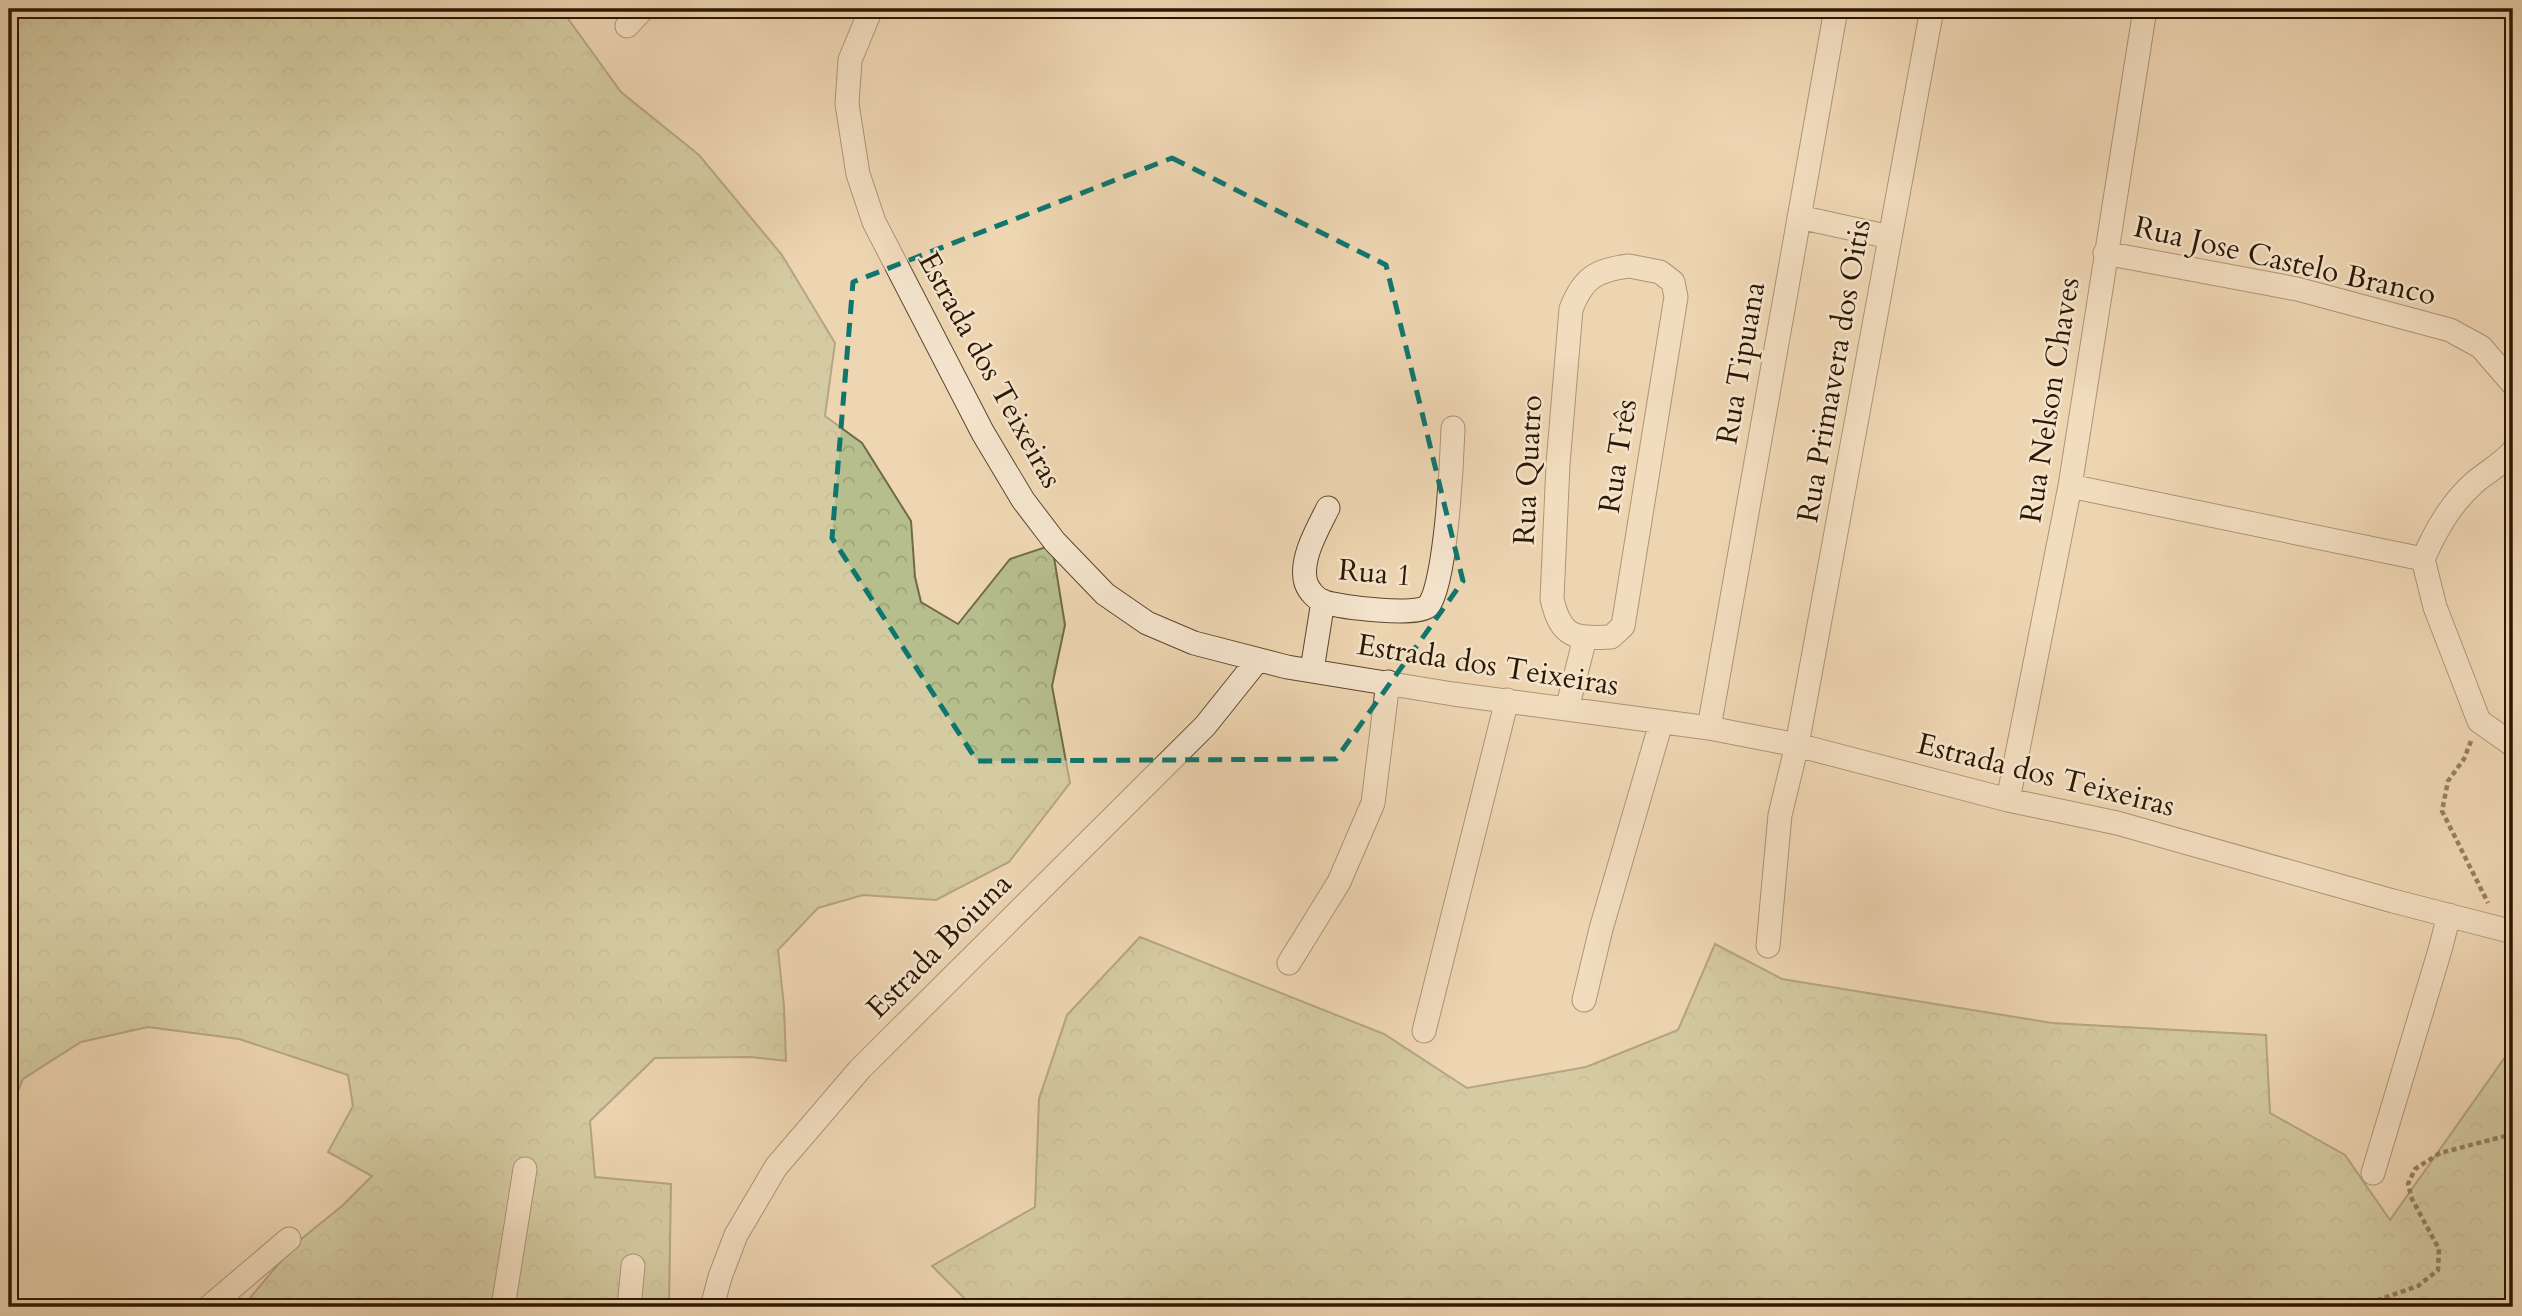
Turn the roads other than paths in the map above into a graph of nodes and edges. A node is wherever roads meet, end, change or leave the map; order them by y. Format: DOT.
graph roads {
  1 [pos="643,9"];
  2 [pos="871,9"];
  3 [pos="1836,9"];
  4 [pos="1931,9"];
  5 [pos="2145,9"];
  6 [pos="627,26"];
  7 [pos="1799,217"];
  8 [pos="1891,237"];
  9 [pos="2105,253"];
  10 [pos="1571,309"];
  11 [pos="2513,384"];
  12 [pos="1453,428"];
  13 [pos="2513,451"];
  14 [pos="2070,486"];
  15 [pos="1328,508"];
  16 [pos="2423,559"];
  17 [pos="1323,601"];
  18 [pos="1575,634"];
  19 [pos="1257,661"];
  20 [pos="1312,670"];
  21 [pos="1388,682"];
  22 [pos="1507,700"];
  23 [pos="1567,709"];
  24 [pos="1661,723"];
  25 [pos="1709,729"];
  26 [pos="1797,745"];
  27 [pos="2513,745"];
  28 [pos="2008,800"];
  29 [pos="2449,915"];
  30 [pos="2507,930"];
  31 [pos="1768,946"];
  32 [pos="1289,963"];
  33 [pos="1584,1000"];
  34 [pos="1424,1031"];
  35 [pos="524,1169"];
  36 [pos="2373,1173"];
  37 [pos="289,1239"];
  38 [pos="633,1265"];
  39 [pos="209,1307"];
  40 [pos="503,1307"];
  41 [pos="629,1307"];
  42 [pos="712,1307"];
  1 -- 6 [label="street"];
  2 -- 19 [label="street, Estrada dos Teixeiras"];
  3 -- 7 [label="street, Rua Tipuana"];
  4 -- 8 [label="street, Rua Primavera dos Oitis"];
  5 -- 9 [label="street, Rua Nelson Chaves"];
  7 -- 8 [label="street"];
  7 -- 25 [label="street, Rua Tipuana"];
  8 -- 26 [label="street, Rua Primavera dos Oitis"];
  9 -- 11 [label="street, Rua Jose Castelo Branco"];
  9 -- 14 [label="street, Rua Nelson Chaves"];
  10 -- 18 [label="street, Rua Quatro"];
  10 -- 18 [label="street, Rua Três"];
  12 -- 17 [label="street, Rua 1"];
  13 -- 16 [label="street"];
  14 -- 16 [label="street"];
  14 -- 28 [label="street, Rua Nelson Chaves"];
  15 -- 17 [label="street, Rua 1"];
  16 -- 27 [label="street"];
  17 -- 20 [label="street"];
  18 -- 23 [label="street"];
  19 -- 20 [label="street, Estrada dos Teixeiras"];
  19 -- 42 [label="street, Estrada Boiuna"];
  20 -- 21 [label="street, Estrada dos Teixeiras"];
  21 -- 22 [label="street, Estrada dos Teixeiras"];
  21 -- 32 [label="street"];
  22 -- 23 [label="street, Estrada dos Teixeiras"];
  22 -- 34 [label="street"];
  23 -- 24 [label="street, Estrada dos Teixeiras"];
  24 -- 25 [label="street, Estrada dos Teixeiras"];
  24 -- 33 [label="street"];
  25 -- 26 [label="street, Estrada dos Teixeiras"];
  26 -- 28 [label="street, Estrada dos Teixeiras"];
  26 -- 31 [label="street, Rua Primavera dos Oitis"];
  28 -- 29 [label="street, Estrada dos Teixeiras"];
  29 -- 30 [label="street, Estrada dos Teixeiras"];
  29 -- 36 [label="street"];
  35 -- 40 [label="street"];
  37 -- 39 [label="street"];
  38 -- 41 [label="street"];
}
